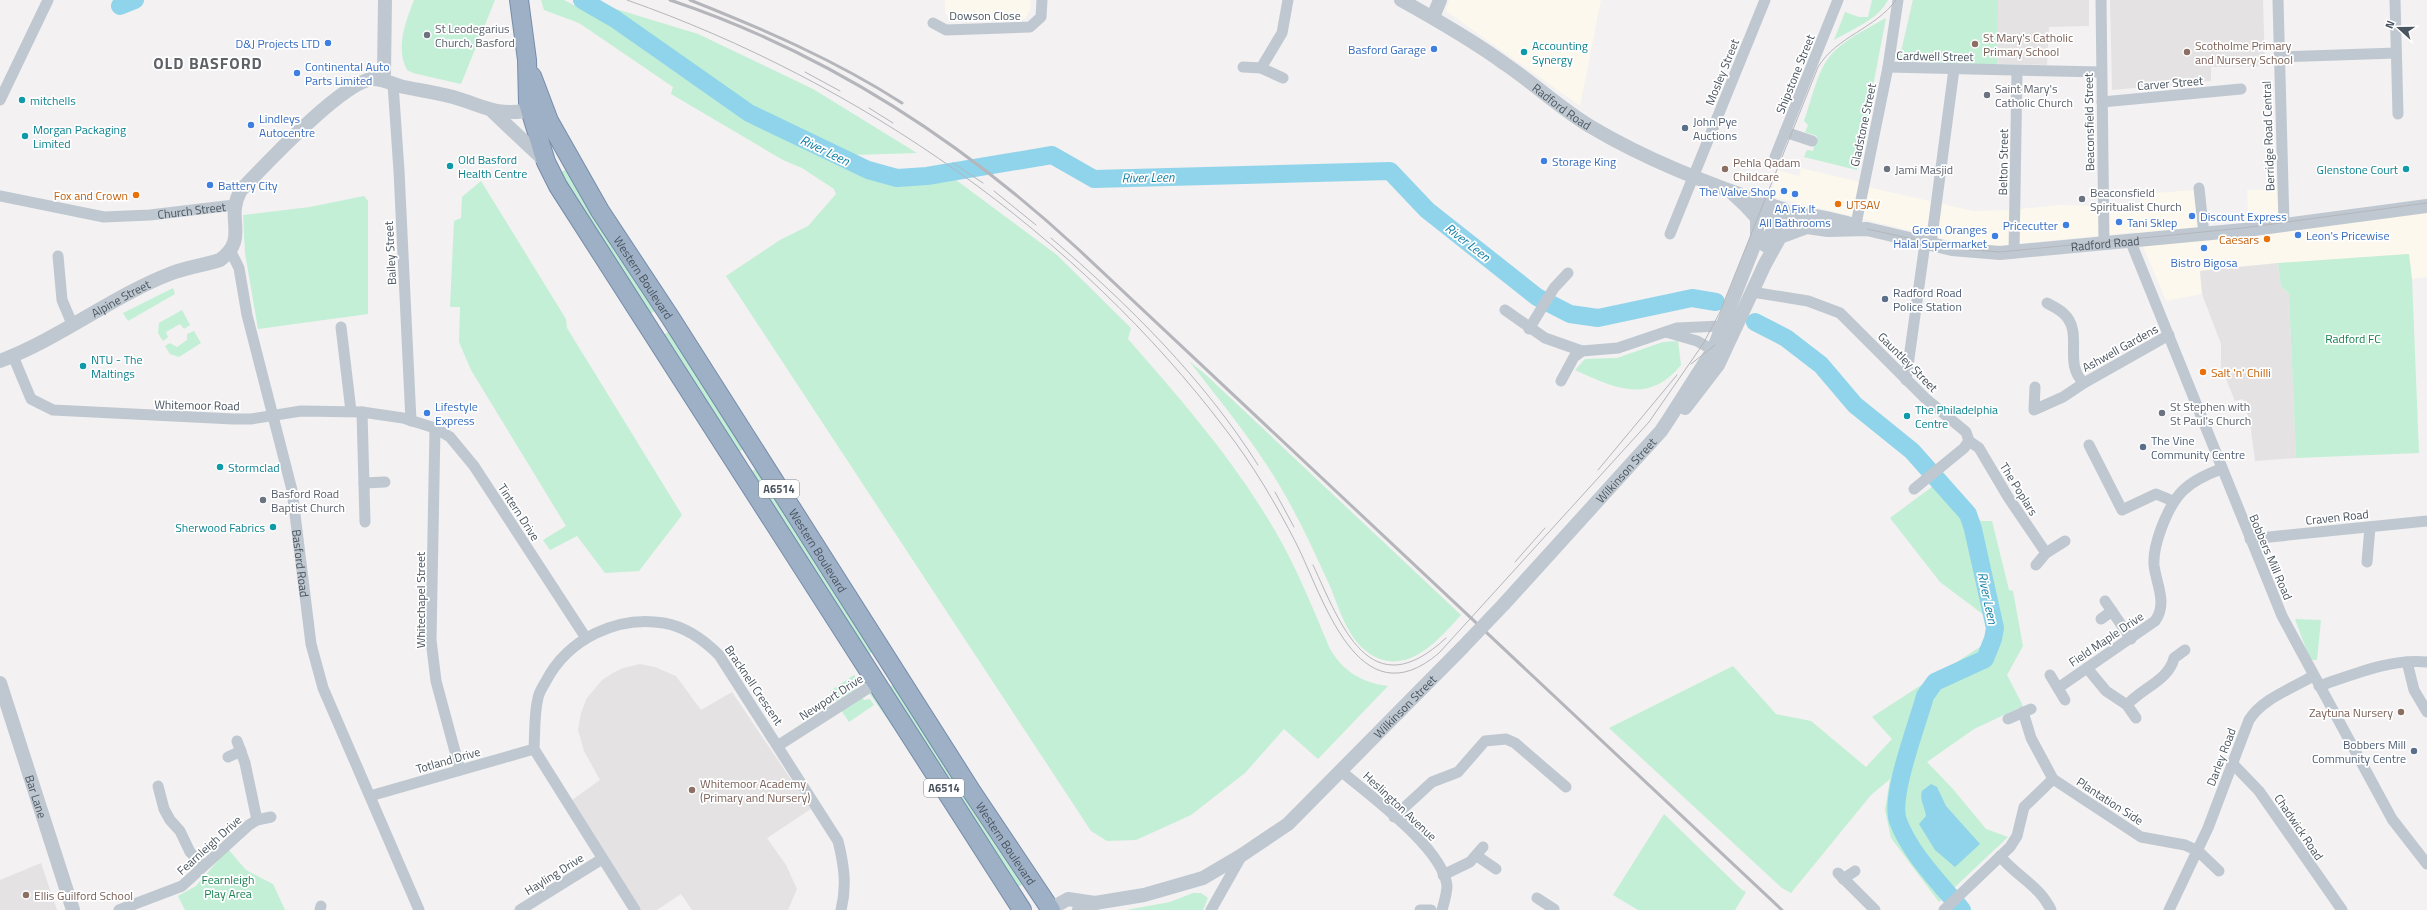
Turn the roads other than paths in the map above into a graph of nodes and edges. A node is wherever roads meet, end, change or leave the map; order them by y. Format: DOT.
graph roads {
  1 [pos="48,0"];
  2 [pos="385,0"];
  3 [pos="519,0"];
  4 [pos="1042,0"];
  5 [pos="1288,0"];
  6 [pos="1402,0"];
  7 [pos="1440,0"];
  8 [pos="1765,0"];
  9 [pos="1838,0"];
  10 [pos="1898,0"];
  11 [pos="1904,0"];
  12 [pos="2101,0"];
  13 [pos="2278,0"];
  14 [pos="2395,0"];
  15 [pos="1433,18"];
  16 [pos="933,23"];
  17 [pos="1896,26"];
  18 [pos="2396,53"];
  19 [pos="2279,57"];
  20 [pos="527,60"];
  21 [pos="1243,67"];
  22 [pos="1888,67"];
  23 [pos="1261,68"];
  24 [pos="1954,69"];
  25 [pos="2017,71"];
  26 [pos="2101,72"];
  27 [pos="1283,78"];
  28 [pos="387,82"];
  29 [pos="2241,89"];
  30 [pos="0,100"];
  31 [pos="2102,102"];
  32 [pos="528,103"];
  33 [pos="494,112"];
  34 [pos="2398,114"];
  35 [pos="1785,132"];
  36 [pos="1812,141"];
  37 [pos="1775,157"];
  38 [pos="546,162"];
  39 [pos="1694,176"];
  40 [pos="2199,188"];
  41 [pos="1732,193"];
  42 [pos="0,196"];
  43 [pos="234,205"];
  44 [pos="1775,206"];
  45 [pos="2427,206"];
  46 [pos="1747,207"];
  47 [pos="1785,219"];
  48 [pos="1804,221"];
  49 [pos="2284,224"];
  50 [pos="1859,228"];
  51 [pos="1670,234"];
  52 [pos="1783,234"];
  53 [pos="2204,234"];
  54 [pos="2130,240"];
  55 [pos="2104,242"];
  56 [pos="1928,244"];
  57 [pos="231,252"];
  58 [pos="2014,253"];
  59 [pos="59,256"];
  60 [pos="1568,273"];
  61 [pos="1752,292"];
  62 [pos="2047,303"];
  63 [pos="1505,310"];
  64 [pos="670,317"];
  65 [pos="73,326"];
  66 [pos="1721,326"];
  67 [pos="341,327"];
  68 [pos="1529,329"];
  69 [pos="650,330"];
  70 [pos="1734,331"];
  71 [pos="1666,332"];
  72 [pos="2169,336"];
  73 [pos="1714,348"];
  74 [pos="1582,351"];
  75 [pos="14,356"];
  76 [pos="0,361"];
  77 [pos="1906,380"];
  78 [pos="1561,381"];
  79 [pos="2084,383"];
  80 [pos="2035,387"];
  81 [pos="356,412"];
  82 [pos="273,414"];
  83 [pos="411,421"];
  84 [pos="435,428"];
  85 [pos="1661,431"];
  86 [pos="1969,441"];
  87 [pos="2089,445"];
  88 [pos="761,460"];
  89 [pos="2221,469"];
  90 [pos="741,472"];
  91 [pos="385,482"];
  92 [pos="364,483"];
  93 [pos="1914,489"];
  94 [pos="2173,501"];
  95 [pos="2427,521"];
  96 [pos="365,522"];
  97 [pos="2370,527"];
  98 [pos="2250,539"];
  99 [pos="2065,541"];
  100 [pos="2046,553"];
  101 [pos="2367,562"];
  102 [pos="2036,565"];
  103 [pos="2105,601"];
  104 [pos="2112,611"];
  105 [pos="2101,619"];
  106 [pos="586,638"];
  107 [pos="2131,639"];
  108 [pos="2184,650"];
  109 [pos="2407,662"];
  110 [pos="2427,662"];
  111 [pos="2087,668"];
  112 [pos="897,672"];
  113 [pos="2050,675"];
  114 [pos="2313,676"];
  115 [pos="0,683"];
  116 [pos="876,683"];
  117 [pos="2319,686"];
  118 [pos="2058,688"];
  119 [pos="2065,700"];
  120 [pos="2127,705"];
  121 [pos="2427,712"];
  122 [pos="2136,718"];
  123 [pos="2008,719"];
  124 [pos="779,745"];
  125 [pos="534,749"];
  126 [pos="228,757"];
  127 [pos="2232,763"];
  128 [pos="460,770"];
  129 [pos="1342,771"];
  130 [pos="2053,779"];
  131 [pos="158,786"];
  132 [pos="1566,787"];
  133 [pos="370,796"];
  134 [pos="271,817"];
  135 [pos="1394,817"];
  136 [pos="257,820"];
  137 [pos="2198,851"];
  138 [pos="1242,855"];
  139 [pos="2000,856"];
  140 [pos="602,859"];
  141 [pos="2427,864"];
  142 [pos="204,865"];
  143 [pos="1496,869"];
  144 [pos="1855,871"];
  145 [pos="2219,871"];
  146 [pos="1443,875"];
  147 [pos="1095,903"];
  148 [pos="1540,903"];
  149 [pos="1946,907"];
  150 [pos="1554,909"];
  151 [pos="73,910"];
  152 [pos="119,910"];
  153 [pos="419,910"];
  154 [pos="520,910"];
  155 [pos="635,910"];
  156 [pos="841,910"];
  157 [pos="1022,910"];
  158 [pos="1051,910"];
  159 [pos="1079,910"];
  160 [pos="1211,910"];
  161 [pos="1420,910"];
  162 [pos="1430,910"];
  163 [pos="1442,910"];
  164 [pos="1875,910"];
  165 [pos="2051,910"];
  166 [pos="2168,910"];
  167 [pos="2342,910"];
  1 -- 30 [label="street"];
  2 -- 28 [label="street"];
  3 -- 20 [label="highway, Western Boulevard / A6514"];
  4 -- 16 [label="street, Dowson Close"];
  5 -- 23 [label="street"];
  6 -- 15 [label="street, Radford Road"];
  7 -- 15 [label="street"];
  8 -- 39 [label="street, Mosley Street"];
  9 -- 35 [label="street, Shipstone Street"];
  10 -- 17 [label="street, Gladstone Street"];
  11 -- 17 [label="street, Gladstone Street"];
  12 -- 26 [label="street, Beaconsfield Street"];
  13 -- 19 [label="street, Berridge Road Central"];
  14 -- 18 [label="street"];
  15 -- 39 [label="street, Radford Road"];
  17 -- 22 [label="street, Gladstone Street"];
  18 -- 19 [label="street"];
  18 -- 34 [label="street"];
  19 -- 49 [label="street, Berridge Road Central"];
  20 -- 32 [label="highway, Western Boulevard / A6514"];
  20 -- 64 [label="highway, Western Boulevard / A6514"];
  21 -- 23 [label="street"];
  22 -- 24 [label="street, Cardwell Street"];
  22 -- 50 [label="street, Gladstone Street"];
  23 -- 27 [label="street"];
  24 -- 25 [label="street, Cardwell Street"];
  24 -- 56 [label="street"];
  25 -- 26 [label="street, Cardwell Street"];
  25 -- 58 [label="street, Belton Street"];
  26 -- 31 [label="street, Beaconsfield Street"];
  28 -- 33 [label="street, Western Boulevard"];
  28 -- 43 [label="street, Church Street"];
  28 -- 83 [label="street, Bailey Street"];
  29 -- 31 [label="street, Carver Street"];
  31 -- 55 [label="street, Beaconsfield Street"];
  32 -- 33 [label="street, Western Boulevard"];
  32 -- 38 [label="highway, Western Boulevard / A6514"];
  33 -- 38 [label="street, Western Boulevard"];
  35 -- 36 [label="street"];
  35 -- 37 [label="street, Shipstone Street"];
  38 -- 69 [label="highway, Western Boulevard / A6514"];
  39 -- 41 [label="street, Radford Road"];
  39 -- 51 [label="street, Mosley Street"];
  40 -- 53 [label="street"];
  41 -- 44 [label="street, Radford Road"];
  41 -- 46 [label="street, Radford Road"];
  42 -- 43 [label="street, Church Street"];
  43 -- 57 [label="street"];
  44 -- 47 [label="street"];
  44 -- 48 [label="street, Radford Road"];
  45 -- 49 [label="street, Radford Road"];
  46 -- 47 [label="street, Radford Road"];
  46 -- 66 [label="street, Wilkinson Street"];
  47 -- 48 [label="street, Radford Road"];
  47 -- 52 [label="street"];
  47 -- 73 [label="street"];
  48 -- 50 [label="street, Radford Road"];
  48 -- 52 [label="street"];
  49 -- 53 [label="street, Radford Road"];
  50 -- 56 [label="street, Radford Road"];
  52 -- 61 [label="street, Wilkinson Street"];
  53 -- 54 [label="street, Radford Road"];
  54 -- 55 [label="street, Radford Road"];
  54 -- 72 [label="street, Bobbers Mill Road"];
  55 -- 58 [label="street, Radford Road"];
  56 -- 58 [label="street, Radford Road"];
  56 -- 77 [label="street"];
  57 -- 65 [label="street, Alpine Street"];
  57 -- 82 [label="street, Basford Road"];
  59 -- 65 [label="street"];
  60 -- 68 [label="street"];
  61 -- 70 [label="street, Wilkinson Street"];
  61 -- 77 [label="street, Gauntley Street"];
  62 -- 79 [label="street, Ashwell Gardens"];
  63 -- 68 [label="street"];
  64 -- 69 [label="highway"];
  64 -- 88 [label="highway, Western Boulevard / A6514"];
  65 -- 75 [label="street, Alpine Street"];
  66 -- 71 [label="street"];
  66 -- 73 [label="street, Wilkinson Street"];
  67 -- 81 [label="street"];
  68 -- 74 [label="street"];
  69 -- 90 [label="highway, Western Boulevard / A6514"];
  70 -- 73 [label="street"];
  70 -- 85 [label="street, Wilkinson Street"];
  71 -- 73 [label="street"];
  71 -- 74 [label="street"];
  72 -- 79 [label="street, Ashwell Gardens"];
  72 -- 89 [label="street, Bobbers Mill Road"];
  73 -- 85 [label="street, Wilkinson Street"];
  74 -- 78 [label="street"];
  75 -- 76 [label="street, Alpine Street"];
  75 -- 82 [label="street, Whitemoor Road"];
  77 -- 86 [label="street, Gauntley Street"];
  79 -- 80 [label="street, Ashwell Gardens"];
  81 -- 82 [label="street, Whitemoor Road"];
  81 -- 83 [label="street, Whitemoor Road"];
  81 -- 92 [label="street"];
  82 -- 133 [label="street, Basford Road"];
  83 -- 84 [label="street, Tintern Drive"];
  84 -- 106 [label="street, Tintern Drive"];
  84 -- 128 [label="street, Whitechapel Street"];
  85 -- 129 [label="street, Wilkinson Street, bridge"];
  86 -- 93 [label="street"];
  86 -- 100 [label="street, The Poplars"];
  87 -- 94 [label="street"];
  88 -- 90 [label="highway"];
  88 -- 112 [label="highway, Western Boulevard / A6514"];
  89 -- 94 [label="street, Field Maple Drive"];
  89 -- 98 [label="street, Bobbers Mill Road"];
  90 -- 116 [label="highway, Western Boulevard / A6514"];
  91 -- 92 [label="street"];
  92 -- 96 [label="street"];
  94 -- 107 [label="street, Field Maple Drive"];
  95 -- 97 [label="street, Craven Road"];
  97 -- 98 [label="street, Craven Road"];
  97 -- 101 [label="street"];
  98 -- 114 [label="street, Bobbers Mill Road"];
  99 -- 100 [label="street"];
  100 -- 102 [label="street"];
  103 -- 104 [label="street"];
  104 -- 105 [label="street"];
  104 -- 107 [label="street"];
  106 -- 124 [label="street, Bracknell Crescent"];
  106 -- 125 [label="street, Bracknell Crescent"];
  107 -- 111 [label="street, Field Maple Drive"];
  108 -- 120 [label="street"];
  109 -- 110 [label="street"];
  109 -- 117 [label="street"];
  109 -- 121 [label="street"];
  111 -- 118 [label="street, Field Maple Drive"];
  111 -- 120 [label="street"];
  112 -- 116 [label="highway"];
  112 -- 158 [label="highway, Western Boulevard / A6514"];
  113 -- 118 [label="street"];
  114 -- 117 [label="street, Bobbers Mill Road"];
  114 -- 127 [label="street, Darley Road"];
  115 -- 151 [label="street, Bar Lane"];
  116 -- 124 [label="street, Newport Drive"];
  116 -- 157 [label="highway, Western Boulevard / A6514"];
  117 -- 141 [label="street, Bobbers Mill Road"];
  118 -- 119 [label="street"];
  120 -- 122 [label="street"];
  123 -- 130 [label="street, Plantation Side"];
  124 -- 156 [label="street, Bracknell Crescent"];
  125 -- 128 [label="street, Totland Drive"];
  125 -- 140 [label="street"];
  126 -- 136 [label="street"];
  127 -- 137 [label="street, Darley Road"];
  127 -- 167 [label="street, Chadwick Road"];
  128 -- 133 [label="street, Totland Drive"];
  129 -- 135 [label="street, Heslington Avenue"];
  129 -- 138 [label="street, Wilkinson Street"];
  130 -- 137 [label="street, Plantation Side"];
  130 -- 139 [label="street"];
  131 -- 142 [label="street"];
  132 -- 135 [label="street"];
  133 -- 153 [label="street, Basford Road"];
  134 -- 136 [label="street, Fearnleigh Drive"];
  135 -- 146 [label="street, Heslington Avenue"];
  136 -- 142 [label="street, Fearnleigh Drive"];
  137 -- 145 [label="street, Plantation Side"];
  137 -- 166 [label="street, Darley Road"];
  138 -- 147 [label="street, Wilkinson Street"];
  138 -- 160 [label="street"];
  139 -- 149 [label="street"];
  139 -- 165 [label="street"];
  140 -- 154 [label="street, Hayling Drive"];
  140 -- 155 [label="street"];
  142 -- 152 [label="street, Fearnleigh Drive"];
  143 -- 146 [label="street"];
  144 -- 164 [label="street"];
  146 -- 163 [label="street, Heslington Avenue"];
  147 -- 158 [label="street, Wilkinson Street"];
  147 -- 159 [label="street, Wilkinson Street"];
  148 -- 150 [label="street"];
  161 -- 162 [label="street"];
}
